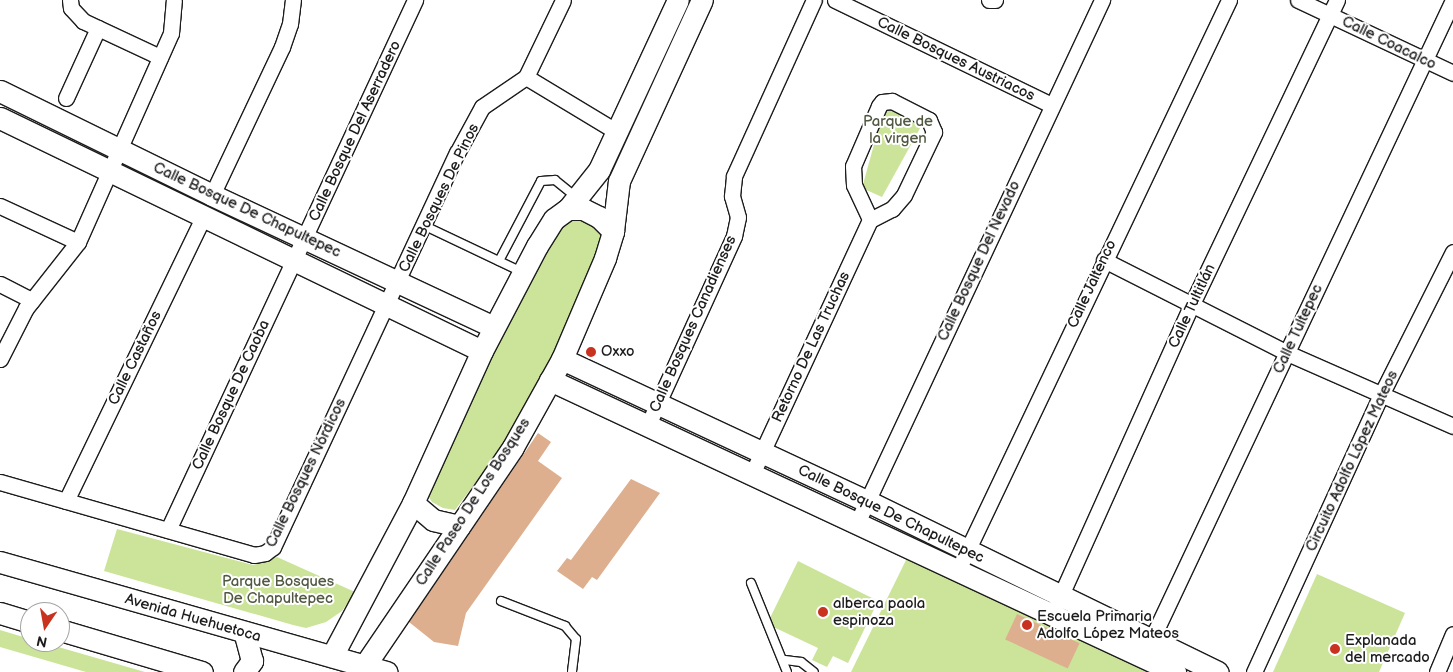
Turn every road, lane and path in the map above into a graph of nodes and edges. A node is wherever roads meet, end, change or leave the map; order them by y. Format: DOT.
graph roads {
  1 [pos="174,0"];
  2 [pos="293,0"];
  3 [pos="563,0"];
  4 [pos="678,0"];
  5 [pos="702,0"];
  6 [pos="814,0"];
  7 [pos="835,0"];
  8 [pos="989,0"];
  9 [pos="995,0"];
  10 [pos="1102,0"];
  11 [pos="1229,0"];
  12 [pos="1298,0"];
  13 [pos="1337,0"];
  14 [pos="1453,0"];
  15 [pos="418,1"];
  16 [pos="70,4"];
  17 [pos="1330,14"];
  18 [pos="98,28"];
  19 [pos="160,57"];
  20 [pos="1424,59"];
  21 [pos="1453,73"];
  22 [pos="526,77"];
  23 [pos="0,91"];
  24 [pos="66,98"];
  25 [pos="1051,105"];
  26 [pos="0,118"];
  27 [pos="617,132"];
  28 [pos="120,150"];
  29 [pos="110,172"];
  30 [pos="212,195"];
  31 [pos="572,203"];
  32 [pos="0,206"];
  33 [pos="204,215"];
  34 [pos="870,220"];
  35 [pos="424,226"];
  36 [pos="613,231"];
  37 [pos="305,236"];
  38 [pos="78,242"];
  39 [pos="1453,252"];
  40 [pos="294,260"];
  41 [pos="1104,260"];
  42 [pos="498,261"];
  43 [pos="525,273"];
  44 [pos="398,281"];
  45 [pos="0,284"];
  46 [pos="32,300"];
  47 [pos="386,305"];
  48 [pos="1191,306"];
  49 [pos="494,327"];
  50 [pos="482,351"];
  51 [pos="1287,353"];
  52 [pos="0,359"];
  53 [pos="562,359"];
  54 [pos="550,380"];
  55 [pos="1381,395"];
  56 [pos="658,404"];
  57 [pos="648,425"];
  58 [pos="1453,426"];
  59 [pos="762,452"];
  60 [pos="752,474"];
  61 [pos="0,482"];
  62 [pos="66,501"];
  63 [pos="868,501"];
  64 [pos="413,503"];
  65 [pos="857,522"];
  66 [pos="459,526"];
  67 [pos="168,530"];
  68 [pos="967,550"];
  69 [pos="0,562"];
  70 [pos="958,570"];
  71 [pos="751,582"];
  72 [pos="1062,596"];
  73 [pos="501,601"];
  74 [pos="0,613"];
  75 [pos="1052,614"];
  76 [pos="20,619"];
  77 [pos="244,632"];
  78 [pos="70,633"];
  79 [pos="1453,634"];
  80 [pos="1147,649"];
  81 [pos="332,656"];
  82 [pos="785,660"];
  83 [pos="365,665"];
  84 [pos="202,672"];
  85 [pos="244,672"];
  86 [pos="387,672"];
  87 [pos="572,672"];
  88 [pos="787,672"];
  89 [pos="814,672"];
  90 [pos="1175,672"];
  91 [pos="1218,672"];
  92 [pos="1254,672"];
  93 [pos="1437,672"];
  1 -- 19 [label="street"];
  2 -- 30 [label="street"];
  3 -- 22 [label="street, Calle Bosques De Pinos"];
  4 -- 27 [label="street"];
  5 -- 36 [label="street, Calle Paseo De Los Bosques"];
  6 -- 56 [label="street, Calle Bosques Canadienses"];
  7 -- 25 [label="street, Calle Bosques Austriacos"];
  8 -- 9 [label="street"];
  10 -- 25 [label="street, Calle Bosque Del Nevado"];
  11 -- 41 [label="street, Calle Jaltenco"];
  12 -- 17 [label="street, Calle Coacalco"];
  13 -- 17 [label="street, Calle Tultitlán"];
  14 -- 20 [label="street, Calle Tultepec"];
  15 -- 37 [label="street, Calle Bosque Del Aserradero"];
  16 -- 18 [label="street"];
  17 -- 20 [label="street, Calle Coacalco"];
  17 -- 48 [label="street, Calle Tultitlán"];
  18 -- 19 [label="street"];
  18 -- 24 [label="street"];
  19 -- 28 [label="street"];
  20 -- 21 [label="street, Calle Coacalco"];
  20 -- 51 [label="street, Calle Tultepec"];
  22 -- 27 [label="street"];
  22 -- 35 [label="street, Calle Bosques De Pinos"];
  23 -- 28 [label="street, Calle Bosque De Chapultepec"];
  25 -- 63 [label="street, Calle Bosque Del Nevado"];
  26 -- 29 [label="street, Calle Bosque De Chapultepec"];
  27 -- 31 [label="street"];
  28 -- 29 [label="street"];
  28 -- 30 [label="street, Calle Bosque De Chapultepec"];
  29 -- 33 [label="street, Calle Bosque De Chapultepec"];
  29 -- 38 [label="street"];
  30 -- 37 [label="street, Calle Bosque De Chapultepec"];
  31 -- 36 [label="street"];
  31 -- 42 [label="lane"];
  31 -- 43 [label="street"];
  32 -- 38 [label="street"];
  33 -- 40 [label="street, Calle Bosque De Chapultepec"];
  33 -- 62 [label="street, Calle Castaños"];
  34 -- 34 [label="street"];
  34 -- 59 [label="street, Retorno De Las Truchas"];
  35 -- 42 [label="lane"];
  35 -- 44 [label="street, Calle Bosques De Pinos"];
  36 -- 53 [label="street, Calle Paseo De Los Bosques"];
  37 -- 40 [label="street, Calle Bosque Del Aserradero"];
  37 -- 44 [label="street, Calle Bosque De Chapultepec"];
  38 -- 46 [label="street"];
  39 -- 55 [label="street, Circuito Adolfo López Mateos"];
  40 -- 47 [label="street, Calle Bosque De Chapultepec"];
  40 -- 67 [label="street, Calle Bosque De Caoba"];
  41 -- 48 [label="street"];
  41 -- 68 [label="street, Calle Jaltenco"];
  42 -- 43 [label="lane"];
  43 -- 49 [label="street"];
  44 -- 47 [label="street, Calle Bosques De Pinos"];
  44 -- 49 [label="street, Calle Bosque De Chapultepec"];
  45 -- 46 [label="street"];
  46 -- 52 [label="street"];
  47 -- 50 [label="street, Calle Bosque De Chapultepec"];
  47 -- 67 [label="street, Calle Bosques Nórdicos"];
  48 -- 51 [label="street"];
  48 -- 72 [label="street, Calle Tultitlán"];
  49 -- 50 [label="street"];
  50 -- 64 [label="street"];
  51 -- 55 [label="street"];
  51 -- 80 [label="street, Calle Tultepec"];
  53 -- 54 [label="street, Calle Paseo De Los Bosques"];
  53 -- 56 [label="street, Calle Bosque De Chapultepec"];
  54 -- 57 [label="street, Calle Bosque De Chapultepec"];
  54 -- 66 [label="street, Calle Paseo De Los Bosques"];
  55 -- 58 [label="street"];
  55 -- 92 [label="street, Circuito Adolfo López Mateos"];
  56 -- 57 [label="street, Calle Bosques Canadienses"];
  56 -- 59 [label="street, Calle Bosque De Chapultepec"];
  57 -- 60 [label="street, Calle Bosque De Chapultepec"];
  59 -- 60 [label="street, Retorno De Las Truchas"];
  59 -- 63 [label="street, Calle Bosque De Chapultepec"];
  60 -- 65 [label="street, Calle Bosque De Chapultepec"];
  61 -- 62 [label="street, Calle Bosques Nórdicos"];
  62 -- 67 [label="street, Calle Bosques Nórdicos"];
  63 -- 65 [label="street, Calle Bosque Del Nevado"];
  63 -- 68 [label="street, Calle Bosque De Chapultepec"];
  64 -- 66 [label="street"];
  64 -- 81 [label="street"];
  65 -- 70 [label="street, Calle Bosque De Chapultepec"];
  66 -- 83 [label="street, Calle Paseo De Los Bosques"];
  68 -- 70 [label="street, Calle Jaltenco"];
  68 -- 72 [label="street, Calle Bosque De Chapultepec"];
  69 -- 77 [label="street, Avenida Huehuetoca"];
  70 -- 75 [label="street, Calle Bosque De Chapultepec"];
  71 -- 82 [label="lane"];
  72 -- 75 [label="street, Calle Tultitlán"];
  72 -- 80 [label="street, Calle Bosque De Chapultepec"];
  73 -- 87 [label="lane"];
  74 -- 76 [label="street"];
  75 -- 80 [label="street, Calle Bosque De Chapultepec"];
  77 -- 81 [label="street, Avenida Huehuetoca"];
  77 -- 85 [label="street"];
  78 -- 84 [label="street"];
  79 -- 93 [label="street"];
  80 -- 90 [label="street, Calle Bosque De Chapultepec"];
  80 -- 91 [label="street, Calle Bosque De Chapultepec"];
  81 -- 83 [label="street, Avenida Huehuetoca"];
  82 -- 88 [label="lane"];
  82 -- 89 [label="lane"];
  83 -- 86 [label="street, Avenida Huehuetoca"];
}
